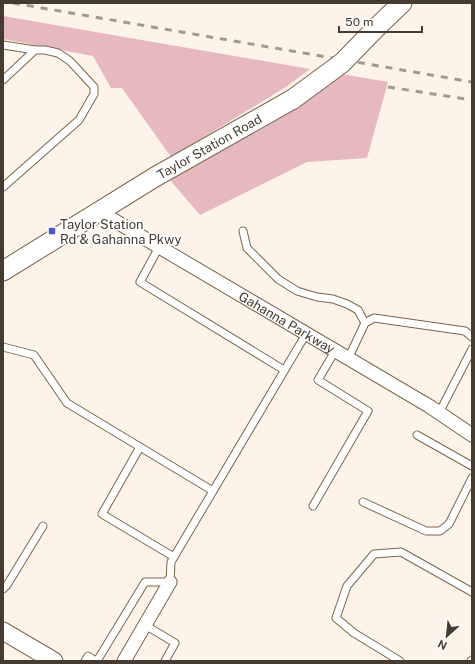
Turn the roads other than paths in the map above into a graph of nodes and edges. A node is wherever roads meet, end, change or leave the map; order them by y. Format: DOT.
graph roads {
  1 [pos="402,3"];
  2 [pos="3,45"];
  3 [pos="35,50"];
  4 [pos="3,80"];
  5 [pos="3,187"];
  6 [pos="100,212"];
  7 [pos="243,231"];
  8 [pos="159,247"];
  9 [pos="3,272"];
  10 [pos="364,323"];
  11 [pos="306,334"];
  12 [pos="472,337"];
  13 [pos="3,346"];
  14 [pos="472,349"];
  15 [pos="336,351"];
  16 [pos="348,359"];
  17 [pos="284,370"];
  18 [pos="439,412"];
  19 [pos="417,435"];
  20 [pos="472,435"];
  21 [pos="140,447"];
  22 [pos="472,466"];
  23 [pos="472,478"];
  24 [pos="213,491"];
  25 [pos="363,502"];
  26 [pos="313,506"];
  27 [pos="43,526"];
  28 [pos="174,557"];
  29 [pos="170,582"];
  30 [pos="3,590"];
  31 [pos="472,592"];
  32 [pos="145,625"];
  33 [pos="3,632"];
  34 [pos="43,658"];
  35 [pos="85,661"];
  36 [pos="96,661"];
  37 [pos="124,661"];
  38 [pos="165,661"];
  39 [pos="400,661"];
  1 -- 6 [label="main road, Taylor Station Road, bridge"];
  2 -- 3 [label="lane"];
  3 -- 4 [label="lane"];
  3 -- 5 [label="lane"];
  6 -- 8 [label="street, Gahanna Parkway"];
  6 -- 9 [label="main road, Taylor Station Road"];
  7 -- 10 [label="lane"];
  8 -- 11 [label="street, Gahanna Parkway"];
  8 -- 17 [label="lane"];
  10 -- 12 [label="lane"];
  10 -- 16 [label="lane"];
  11 -- 15 [label="street, Gahanna Parkway"];
  11 -- 17 [label="lane"];
  13 -- 21 [label="lane"];
  14 -- 18 [label="lane"];
  15 -- 16 [label="street, Gahanna Parkway"];
  15 -- 26 [label="lane"];
  16 -- 18 [label="street, Gahanna Parkway"];
  17 -- 24 [label="lane"];
  18 -- 20 [label="street, Gahanna Parkway"];
  19 -- 22 [label="lane"];
  21 -- 24 [label="lane"];
  21 -- 28 [label="lane"];
  23 -- 25 [label="lane"];
  24 -- 28 [label="lane"];
  27 -- 30 [label="lane"];
  28 -- 29 [label="lane"];
  29 -- 32 [label="street"];
  29 -- 36 [label="lane"];
  31 -- 39 [label="lane"];
  32 -- 37 [label="street"];
  32 -- 38 [label="lane"];
  33 -- 34 [label="street"];
  35 -- 36 [label="lane"];
}
